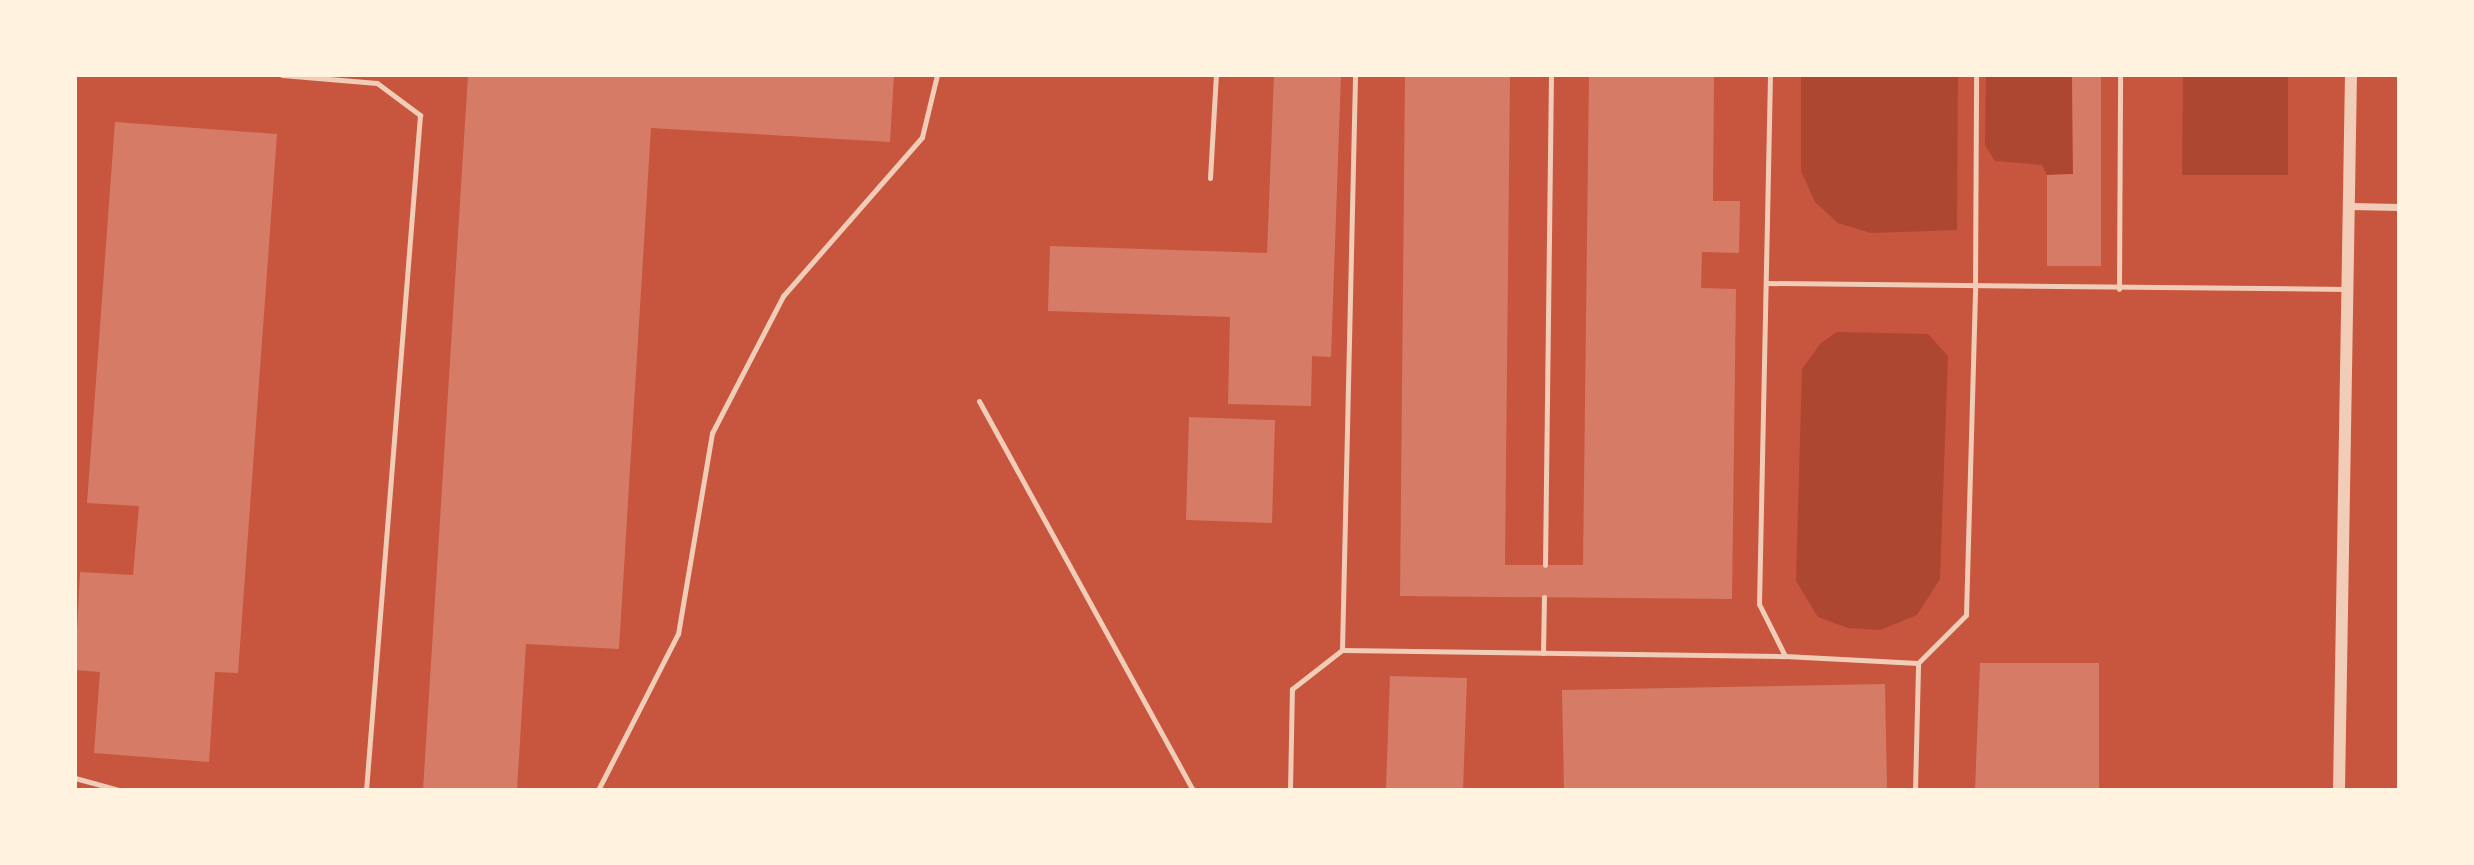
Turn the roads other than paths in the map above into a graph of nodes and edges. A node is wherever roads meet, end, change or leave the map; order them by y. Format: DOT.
graph roads {
  1 [pos="282,75"];
  2 [pos="937,75"];
  3 [pos="1216,75"];
  4 [pos="1354,75"];
  5 [pos="1551,75"];
  6 [pos="1770,75"];
  7 [pos="1976,75"];
  8 [pos="2120,75"];
  9 [pos="2351,75"];
  10 [pos="1210,178"];
  11 [pos="2350,206"];
  12 [pos="2399,207"];
  13 [pos="1767,283"];
  14 [pos="1975,288"];
  15 [pos="2119,289"];
  16 [pos="2347,289"];
  17 [pos="979,401"];
  18 [pos="1545,565"];
  19 [pos="1544,597"];
  20 [pos="1342,650"];
  21 [pos="1543,653"];
  22 [pos="1785,656"];
  23 [pos="1918,663"];
  24 [pos="75,778"];
  25 [pos="119,790"];
  26 [pos="366,790"];
  27 [pos="598,790"];
  28 [pos="1193,790"];
  29 [pos="1290,790"];
  30 [pos="1915,790"];
  31 [pos="2339,790"];
  1 -- 26 [label="lane"];
  2 -- 27 [label="lane"];
  3 -- 10 [label="lane"];
  4 -- 20 [label="lane"];
  5 -- 18 [label="lane"];
  6 -- 13 [label="lane"];
  7 -- 14 [label="lane"];
  8 -- 15 [label="lane"];
  9 -- 11 [label="street"];
  11 -- 12 [label="street"];
  11 -- 16 [label="street"];
  13 -- 14 [label="lane"];
  13 -- 22 [label="lane"];
  14 -- 15 [label="lane"];
  14 -- 23 [label="lane"];
  15 -- 16 [label="lane"];
  16 -- 31 [label="street"];
  17 -- 28 [label="lane"];
  19 -- 21 [label="lane"];
  20 -- 21 [label="lane"];
  20 -- 29 [label="lane"];
  21 -- 22 [label="lane"];
  22 -- 23 [label="lane"];
  23 -- 30 [label="lane"];
  24 -- 25 [label="lane"];
}
